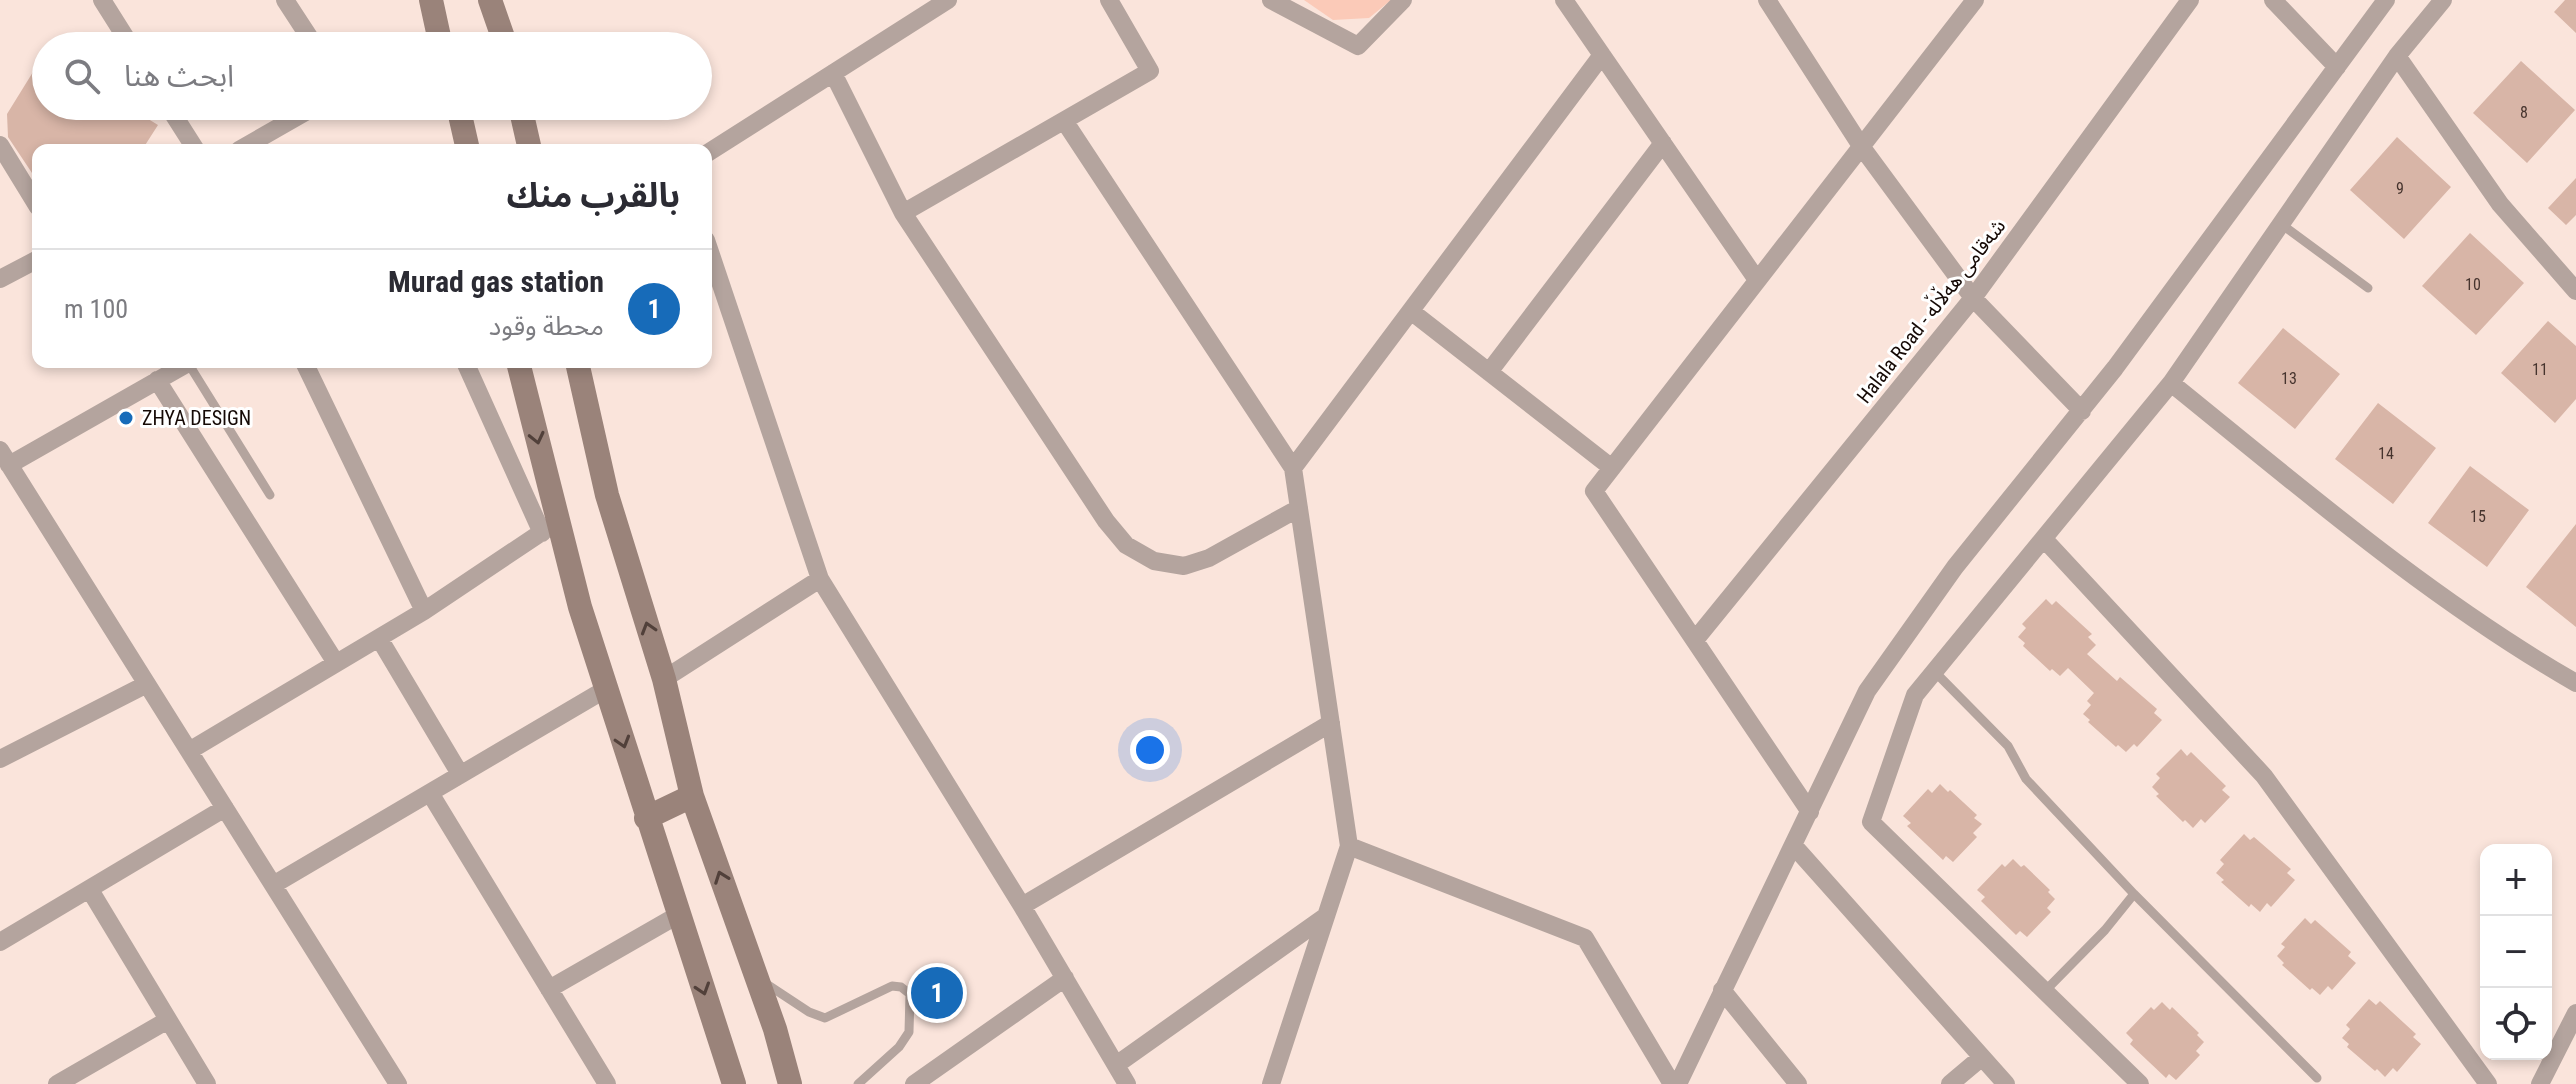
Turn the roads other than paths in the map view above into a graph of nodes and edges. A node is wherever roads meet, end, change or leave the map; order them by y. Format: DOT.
graph roads {
  1 [pos="102,0"];
  2 [pos="285,0"];
  3 [pos="431,0"];
  4 [pos="490,0"];
  5 [pos="948,0"];
  6 [pos="1109,0"];
  7 [pos="1271,0"];
  8 [pos="1403,0"];
  9 [pos="1564,0"];
  10 [pos="1767,0"];
  11 [pos="1975,0"];
  12 [pos="2190,0"];
  13 [pos="2273,0"];
  14 [pos="2386,0"];
  15 [pos="2443,0"];
  16 [pos="122,32"];
  17 [pos="306,32"];
  18 [pos="435,32"];
  19 [pos="501,32"];
  20 [pos="1602,55"];
  21 [pos="2397,56"];
  22 [pos="2337,67"];
  23 [pos="833,73"];
  24 [pos="177,120"];
  25 [pos="292,120"];
  26 [pos="461,120"];
  27 [pos="523,120"];
  28 [pos="1065,122"];
  29 [pos="1663,143"];
  30 [pos="192,144"];
  31 [pos="250,144"];
  32 [pos="467,144"];
  33 [pos="529,144"];
  34 [pos="0,145"];
  35 [pos="1861,146"];
  36 [pos="712,150"];
  37 [pos="32,197"];
  38 [pos="903,213"];
  39 [pos="2281,224"];
  40 [pos="712,258"];
  41 [pos="32,262"];
  42 [pos="0,279"];
  43 [pos="1757,280"];
  44 [pos="2368,288"];
  45 [pos="2576,291"];
  46 [pos="1973,298"];
  47 [pos="1412,312"];
  48 [pos="178,368"];
  49 [pos="193,368"];
  50 [pos="307,368"];
  51 [pos="468,368"];
  52 [pos="519,368"];
  53 [pos="578,368"];
  54 [pos="1489,372"];
  55 [pos="157,380"];
  56 [pos="2171,383"];
  57 [pos="2082,411"];
  58 [pos="5,457"];
  59 [pos="1293,468"];
  60 [pos="1612,468"];
  61 [pos="270,495"];
  62 [pos="1299,508"];
  63 [pos="549,528"];
  64 [pos="2044,539"];
  65 [pos="820,579"];
  66 [pos="424,611"];
  67 [pos="379,638"];
  68 [pos="1695,640"];
  69 [pos="336,663"];
  70 [pos="1934,671"];
  71 [pos="664,679"];
  72 [pos="2576,683"];
  73 [pos="147,684"];
  74 [pos="606,689"];
  75 [pos="1331,723"];
  76 [pos="189,751"];
  77 [pos="1,755"];
  78 [pos="460,774"];
  79 [pos="430,793"];
  80 [pos="692,796"];
  81 [pos="225,808"];
  82 [pos="1810,812"];
  83 [pos="646,818"];
  84 [pos="1349,846"];
  85 [pos="1794,846"];
  86 [pos="273,885"];
  87 [pos="90,890"];
  88 [pos="2134,894"];
  89 [pos="1022,906"];
  90 [pos="678,915"];
  91 [pos="1326,916"];
  92 [pos="0,942"];
  93 [pos="757,977"];
  94 [pos="1065,978"];
  95 [pos="549,989"];
  96 [pos="1722,990"];
  97 [pos="2045,991"];
  98 [pos="2576,1013"];
  99 [pos="168,1020"];
  100 [pos="1982,1057"];
  101 [pos="1116,1065"];
  102 [pos="2317,1078"];
  103 [pos="394,1082"];
  104 [pos="57,1084"];
  105 [pos="207,1084"];
  106 [pos="607,1084"];
  107 [pos="734,1084"];
  108 [pos="790,1084"];
  109 [pos="858,1084"];
  110 [pos="914,1084"];
  111 [pos="1127,1084"];
  112 [pos="1271,1084"];
  113 [pos="1675,1084"];
  114 [pos="1798,1084"];
  115 [pos="1950,1084"];
  116 [pos="2006,1084"];
  117 [pos="2140,1084"];
  118 [pos="2488,1084"];
  119 [pos="2540,1084"];
  1 -- 16 [label="street"];
  2 -- 17 [label="street"];
  3 -- 18 [label="street"];
  4 -- 19 [label="street"];
  5 -- 23 [label="street"];
  6 -- 28 [label="street"];
  7 -- 8 [label="street"];
  9 -- 20 [label="street"];
  10 -- 35 [label="street"];
  11 -- 35 [label="street"];
  12 -- 46 [label="street, Halala Road - شەقامی هەڵاڵە"];
  13 -- 22 [label="street"];
  14 -- 22 [label="street"];
  15 -- 21 [label="street"];
  20 -- 29 [label="street"];
  20 -- 47 [label="street"];
  21 -- 39 [label="street"];
  21 -- 45 [label="street"];
  22 -- 57 [label="street"];
  23 -- 36 [label="street"];
  23 -- 38 [label="street"];
  24 -- 30 [label="street"];
  25 -- 31 [label="street"];
  26 -- 32 [label="street"];
  27 -- 33 [label="street"];
  28 -- 38 [label="street"];
  28 -- 59 [label="street"];
  29 -- 43 [label="street"];
  29 -- 54 [label="street"];
  34 -- 37 [label="street"];
  35 -- 43 [label="street"];
  35 -- 46 [label="street"];
  38 -- 62 [label="street"];
  39 -- 44 [label="lane"];
  39 -- 56 [label="street"];
  40 -- 65 [label="street"];
  41 -- 42 [label="street"];
  43 -- 60 [label="street"];
  46 -- 57 [label="street"];
  46 -- 68 [label="street, Halala Road - شەقامی هەڵاڵە"];
  47 -- 54 [label="street"];
  47 -- 59 [label="street"];
  48 -- 55 [label="street"];
  49 -- 61 [label="lane"];
  50 -- 66 [label="street"];
  51 -- 63 [label="street"];
  52 -- 63 [label="street, one-way"];
  71 -- 53 [label="street, one-way"];
  54 -- 60 [label="street"];
  55 -- 58 [label="street"];
  55 -- 69 [label="street"];
  56 -- 64 [label="street"];
  56 -- 72 [label="street"];
  57 -- 82 [label="street"];
  58 -- 73 [label="street"];
  59 -- 62 [label="street"];
  60 -- 68 [label="street"];
  62 -- 75 [label="street"];
  63 -- 66 [label="street"];
  63 -- 74 [label="street"];
  64 -- 70 [label="street"];
  64 -- 118 [label="street"];
  65 -- 71 [label="street"];
  65 -- 89 [label="street"];
  66 -- 67 [label="street"];
  67 -- 69 [label="street"];
  67 -- 78 [label="street"];
  68 -- 82 [label="street"];
  69 -- 76 [label="street"];
  70 -- 88 [label="lane"];
  70 -- 97 [label="street"];
  71 -- 80 [label="street"];
  73 -- 76 [label="street"];
  73 -- 77 [label="street"];
  74 -- 78 [label="street"];
  74 -- 83 [label="street, one-way"];
  75 -- 84 [label="street"];
  75 -- 89 [label="street"];
  76 -- 81 [label="street"];
  78 -- 79 [label="street"];
  79 -- 86 [label="street"];
  79 -- 95 [label="street"];
  80 -- 83 [label="street"];
  93 -- 80 [label="street, one-way"];
  81 -- 86 [label="street"];
  81 -- 87 [label="street"];
  82 -- 85 [label="street"];
  83 -- 90 [label="street"];
  84 -- 91 [label="street"];
  84 -- 113 [label="street"];
  85 -- 96 [label="street"];
  85 -- 100 [label="street"];
  86 -- 103 [label="street"];
  87 -- 92 [label="street"];
  87 -- 99 [label="street"];
  88 -- 97 [label="lane"];
  88 -- 102 [label="lane"];
  89 -- 94 [label="street"];
  90 -- 95 [label="street"];
  90 -- 107 [label="street, one-way"];
  91 -- 101 [label="street"];
  91 -- 112 [label="street"];
  93 -- 108 [label="street"];
  93 -- 109 [label="lane"];
  94 -- 101 [label="street"];
  94 -- 110 [label="street"];
  95 -- 106 [label="street"];
  96 -- 113 [label="street"];
  96 -- 114 [label="street"];
  97 -- 117 [label="street"];
  98 -- 119 [label="street"];
  99 -- 104 [label="street"];
  99 -- 105 [label="street"];
  100 -- 115 [label="street"];
  100 -- 116 [label="street"];
  101 -- 111 [label="street"];
}
